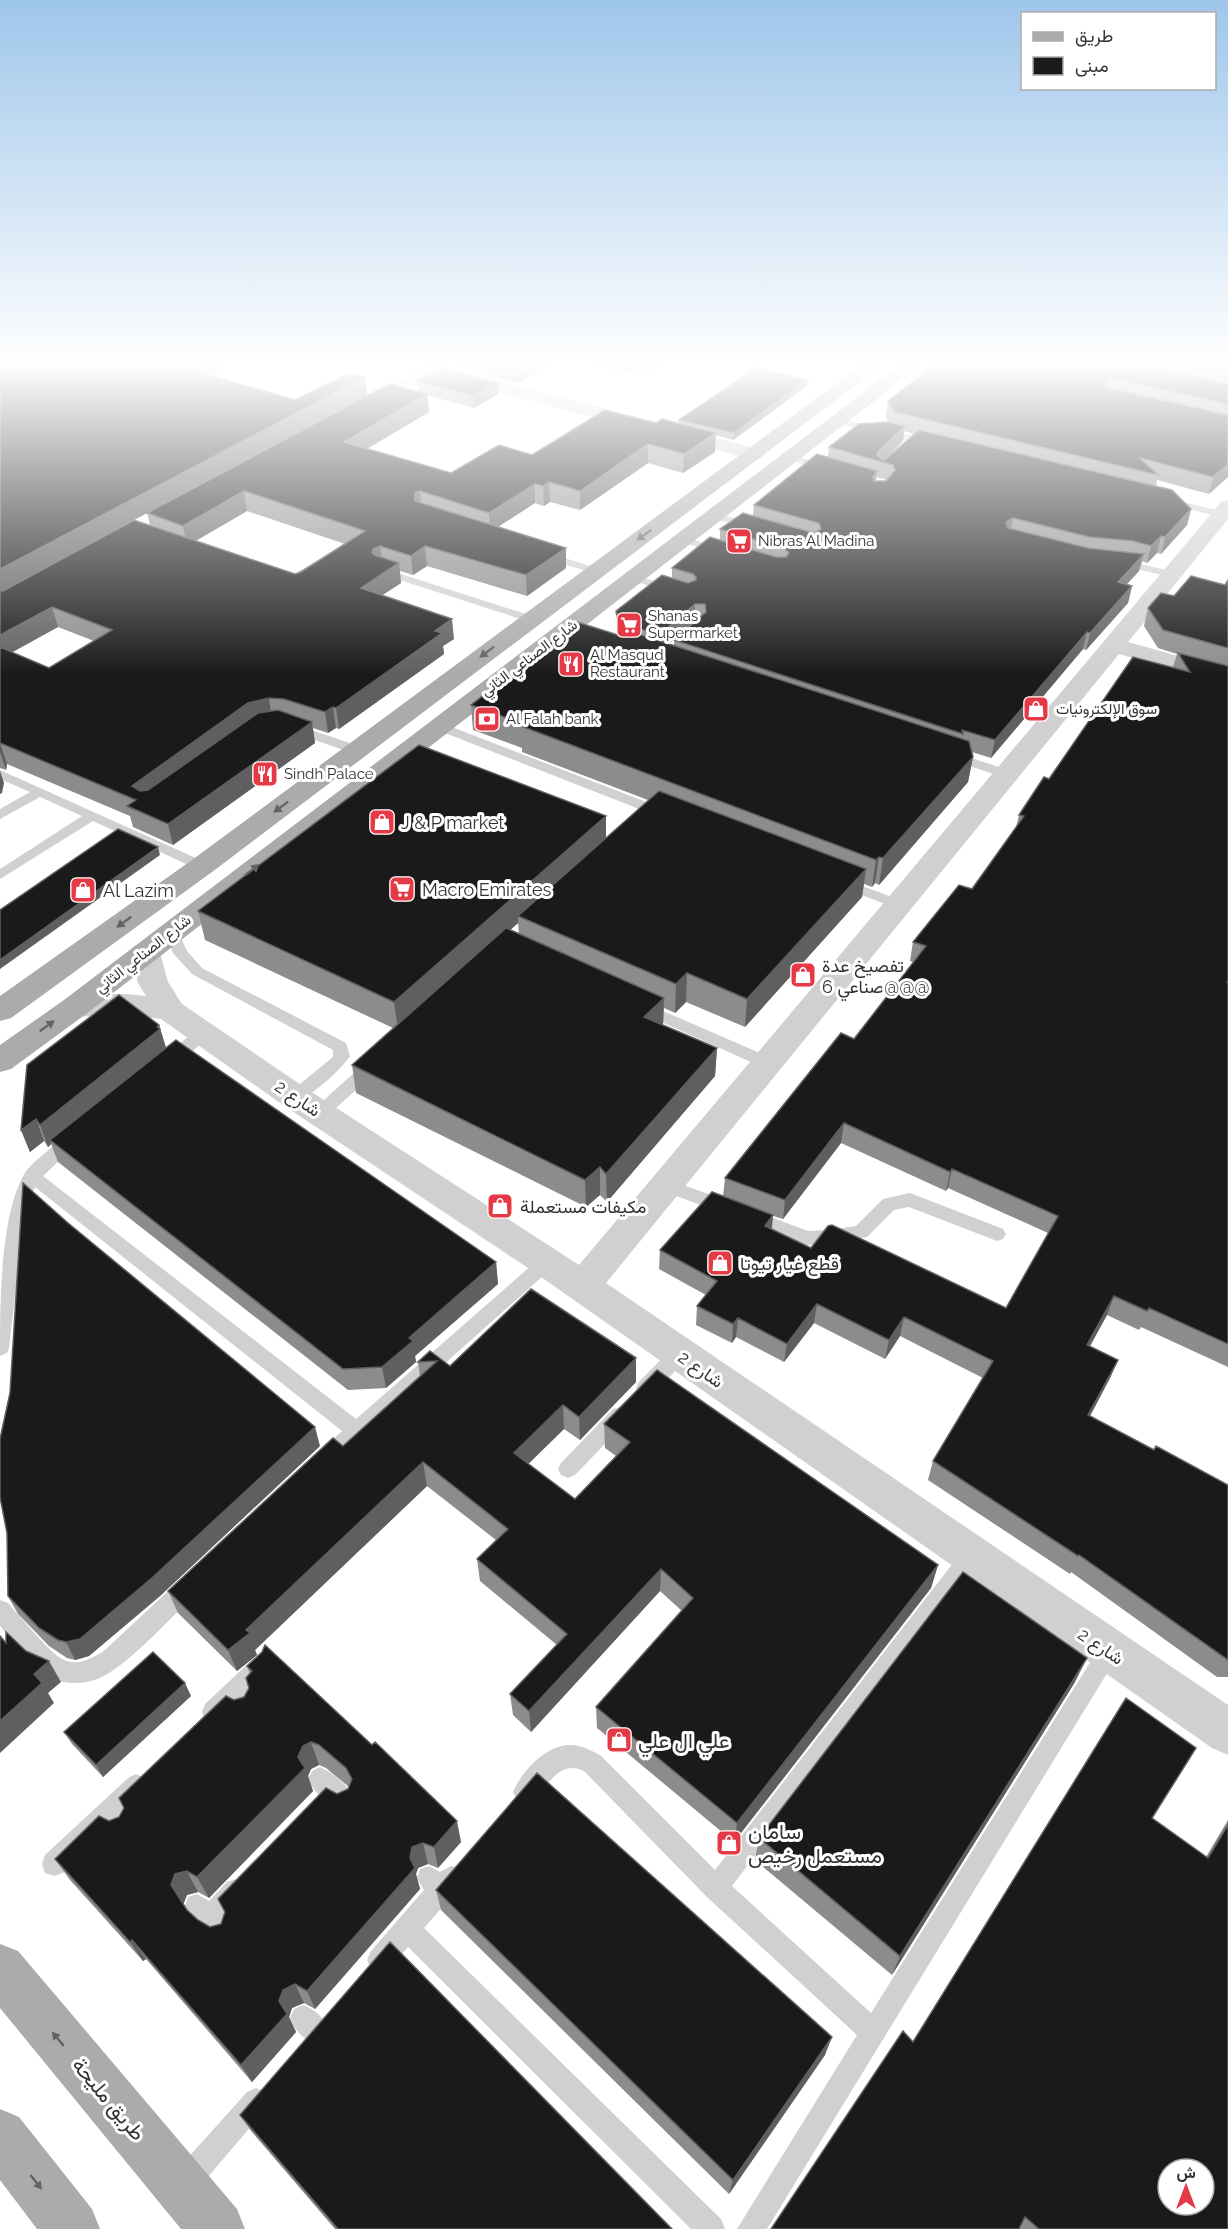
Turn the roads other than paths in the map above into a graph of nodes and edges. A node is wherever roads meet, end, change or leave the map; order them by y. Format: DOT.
graph roads {
  1 [pos="736,467"];
  2 [pos="778,467"];
  3 [pos="823,467"];
  4 [pos="837,471"];
  5 [pos="1153,498"];
  6 [pos="1224,510"];
  7 [pos="716,516"];
  8 [pos="764,529"];
  9 [pos="684,540"];
  10 [pos="530,550"];
  11 [pos="737,556"];
  12 [pos="1103,562"];
  13 [pos="382,571"];
  14 [pos="596,571"];
  15 [pos="1171,574"];
  16 [pos="634,578"];
  17 [pos="688,595"];
  18 [pos="531,619"];
  19 [pos="578,640"];
  20 [pos="550,642"];
  21 [pos="1113,645"];
  22 [pos="1228,676"];
  23 [pos="283,725"];
  24 [pos="439,726"];
  25 [pos="357,750"];
  26 [pos="939,752"];
  27 [pos="0,774"];
  28 [pos="1006,774"];
  29 [pos="40,792"];
  30 [pos="0,815"];
  31 [pos="92,816"];
  32 [pos="677,819"];
  33 [pos="202,866"];
  34 [pos="0,875"];
  35 [pos="832,879"];
  36 [pos="898,904"];
  37 [pos="172,932"];
  38 [pos="145,953"];
  39 [pos="626,999"];
  40 [pos="75,1006"];
  41 [pos="0,1011"];
  42 [pos="171,1011"];
  43 [pos="204,1033"];
  44 [pos="382,1057"];
  45 [pos="0,1061"];
  46 [pos="768,1063"];
  47 [pos="159,1069"];
  48 [pos="307,1105"];
  49 [pos="87,1127"];
  50 [pos="32,1176"];
  51 [pos="666,1185"];
  52 [pos="997,1234"];
  53 [pos="546,1262"];
  54 [pos="582,1287"];
  55 [pos="0,1348"];
  56 [pos="679,1354"];
  57 [pos="355,1430"];
  58 [pos="568,1469"];
  59 [pos="312,1471"];
  60 [pos="971,1556"];
  61 [pos="199,1576"];
  62 [pos="0,1610"];
  63 [pos="1109,1652"];
  64 [pos="261,1667"];
  65 [pos="194,1730"];
  66 [pos="1228,1732"];
  67 [pos="151,1771"];
  68 [pos="508,1811"];
  69 [pos="464,1863"];
  70 [pos="54,1864"];
  71 [pos="250,1877"];
  72 [pos="716,1888"];
  73 [pos="209,1919"];
  74 [pos="407,1929"];
  75 [pos="0,1970"];
  76 [pos="362,1981"];
  77 [pos="873,2032"];
  78 [pos="272,2083"];
  79 [pos="0,2136"];
  80 [pos="182,2186"];
  81 [pos="72,2229"];
  82 [pos="217,2229"];
  83 [pos="711,2229"];
  84 [pos="751,2229"];
  1 -- 14 [label="main road, شارع الصناعي الثاني, one-way"];
  2 -- 7 [label="main road, شارع الصناعي الثاني"];
  3 -- 4 [label="lane"];
  5 -- 6 [label="lane"];
  6 -- 15 [label="street"];
  7 -- 8 [label="lane"];
  7 -- 9 [label="main road, شارع الصناعي الثاني"];
  9 -- 11 [label="lane"];
  9 -- 16 [label="main road, شارع الصناعي الثاني"];
  10 -- 14 [label="lane"];
  12 -- 15 [label="lane"];
  13 -- 18 [label="lane"];
  14 -- 18 [label="main road, شارع الصناعي الثاني"];
  15 -- 21 [label="street"];
  16 -- 17 [label="lane"];
  16 -- 20 [label="main road, شارع الصناعي الثاني"];
  18 -- 25 [label="main road, شارع الصناعي الثاني, one-way"];
  19 -- 20 [label="lane"];
  20 -- 24 [label="main road, شارع الصناعي الثاني"];
  21 -- 22 [label="street"];
  21 -- 28 [label="street"];
  23 -- 25 [label="lane"];
  24 -- 32 [label="lane"];
  37 -- 24 [label="main road, شارع الصناعي الثاني, one-way"];
  25 -- 33 [label="main road, شارع الصناعي الثاني, one-way"];
  26 -- 28 [label="lane"];
  27 -- 29 [label="lane"];
  28 -- 36 [label="street"];
  29 -- 30 [label="lane"];
  29 -- 31 [label="lane"];
  31 -- 33 [label="lane"];
  31 -- 34 [label="lane"];
  33 -- 41 [label="main road, شارع الصناعي الثاني, one-way"];
  35 -- 36 [label="lane"];
  36 -- 46 [label="street"];
  37 -- 38 [label="main road, شارع الصناعي الثاني"];
  37 -- 48 [label="lane"];
  38 -- 40 [label="main road, شارع الصناعي الثاني"];
  38 -- 42 [label="street, شارع 2"];
  39 -- 46 [label="lane"];
  40 -- 42 [label="street, شارع 2"];
  45 -- 40 [label="main road, شارع الصناعي الثاني, one-way"];
  42 -- 43 [label="street, شارع 2"];
  43 -- 47 [label="lane"];
  43 -- 48 [label="street, شارع 2"];
  44 -- 48 [label="lane"];
  46 -- 51 [label="street"];
  48 -- 53 [label="street, شارع 2"];
  49 -- 50 [label="lane"];
  50 -- 55 [label="lane"];
  50 -- 57 [label="lane"];
  51 -- 52 [label="lane"];
  51 -- 54 [label="street"];
  53 -- 54 [label="street, شارع 2"];
  53 -- 57 [label="lane"];
  54 -- 56 [label="street, شارع 2"];
  56 -- 58 [label="lane"];
  56 -- 60 [label="street, شارع 2"];
  57 -- 59 [label="lane"];
  60 -- 63 [label="street, شارع 2"];
  60 -- 72 [label="lane"];
  61 -- 62 [label="lane"];
  63 -- 66 [label="street, شارع 2"];
  63 -- 77 [label="lane"];
  64 -- 65 [label="lane"];
  67 -- 70 [label="lane"];
  68 -- 72 [label="lane"];
  69 -- 74 [label="lane"];
  71 -- 73 [label="lane"];
  72 -- 77 [label="lane"];
  74 -- 76 [label="lane"];
  74 -- 83 [label="lane"];
  80 -- 75 [label="main road, طريق مليحة, one-way"];
  77 -- 84 [label="lane"];
  78 -- 80 [label="lane"];
  79 -- 81 [label="main road, one-way"];
  80 -- 82 [label="main road, طريق مليحة"];
}
